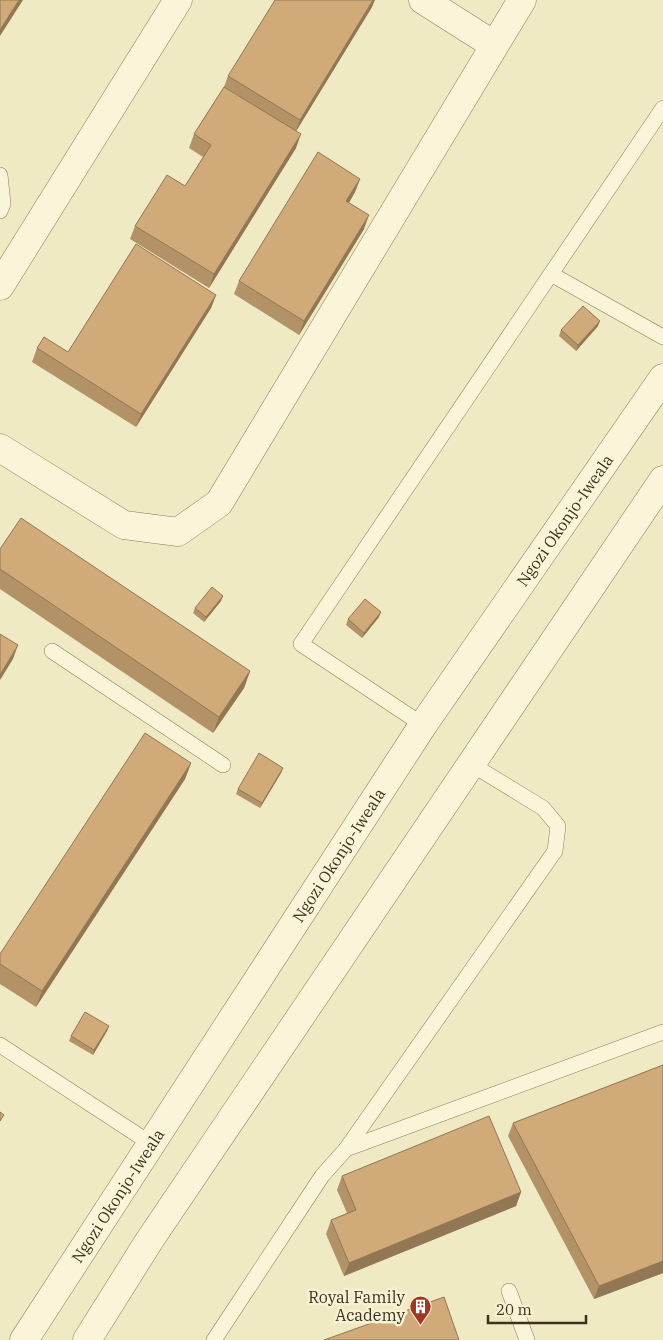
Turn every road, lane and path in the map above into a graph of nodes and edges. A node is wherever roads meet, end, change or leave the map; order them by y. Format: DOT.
graph roads {
  1 [pos="178,0"];
  2 [pos="423,0"];
  3 [pos="522,0"];
  4 [pos="494,45"];
  5 [pos="663,108"];
  6 [pos="0,175"];
  7 [pos="0,211"];
  8 [pos="551,274"];
  9 [pos="0,286"];
  10 [pos="663,337"];
  11 [pos="663,378"];
  12 [pos="0,448"];
  13 [pos="663,480"];
  14 [pos="52,651"];
  15 [pos="423,725"];
  16 [pos="223,764"];
  17 [pos="471,764"];
  18 [pos="663,1032"];
  19 [pos="0,1045"];
  20 [pos="150,1143"];
  21 [pos="346,1149"];
  22 [pos="509,1291"];
  23 [pos="24,1340"];
  24 [pos="87,1340"];
  25 [pos="214,1340"];
  26 [pos="527,1340"];
  1 -- 9 [label="street"];
  2 -- 4 [label="street"];
  3 -- 4 [label="street"];
  4 -- 12 [label="street"];
  5 -- 8 [label="lane"];
  6 -- 7 [label="lane"];
  8 -- 10 [label="lane"];
  8 -- 15 [label="lane"];
  11 -- 15 [label="street, Ngozi Okonjo-Iweala"];
  13 -- 17 [label="street"];
  14 -- 16 [label="lane"];
  15 -- 20 [label="street, Ngozi Okonjo-Iweala"];
  17 -- 21 [label="lane"];
  17 -- 24 [label="street"];
  18 -- 21 [label="lane"];
  19 -- 20 [label="lane"];
  20 -- 23 [label="street, Ngozi Okonjo-Iweala"];
  21 -- 25 [label="lane"];
  22 -- 26 [label="lane"];
}
